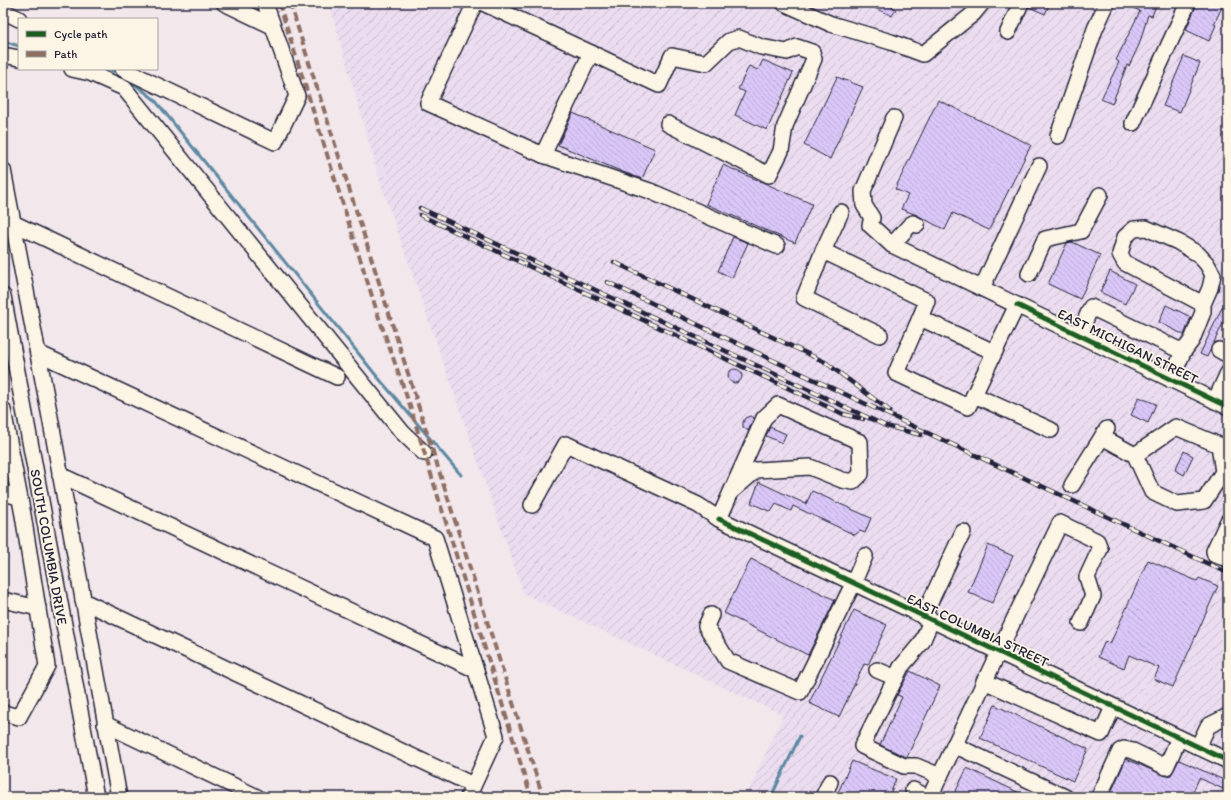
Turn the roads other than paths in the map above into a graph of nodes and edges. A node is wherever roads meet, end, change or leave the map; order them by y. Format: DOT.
graph roads {
  1 [pos="224,3"];
  2 [pos="264,3"];
  3 [pos="475,3"];
  4 [pos="483,3"];
  5 [pos="784,3"];
  6 [pos="982,3"];
  7 [pos="1020,3"];
  8 [pos="1107,3"];
  9 [pos="1188,3"];
  10 [pos="3,12"];
  11 [pos="18,19"];
  12 [pos="272,26"];
  13 [pos="1008,32"];
  14 [pos="591,53"];
  15 [pos="3,55"];
  16 [pos="18,58"];
  17 [pos="78,70"];
  18 [pos="125,70"];
  19 [pos="894,118"];
  20 [pos="1133,123"];
  21 [pos="668,124"];
  22 [pos="1058,136"];
  23 [pos="543,155"];
  24 [pos="1038,166"];
  25 [pos="3,170"];
  26 [pos="1100,195"];
  27 [pos="841,212"];
  28 [pos="13,223"];
  29 [pos="917,225"];
  30 [pos="892,245"];
  31 [pos="777,246"];
  32 [pos="823,251"];
  33 [pos="1029,274"];
  34 [pos="982,288"];
  35 [pos="3,296"];
  36 [pos="1203,304"];
  37 [pos="1016,305"];
  38 [pos="920,318"];
  39 [pos="880,335"];
  40 [pos="1079,335"];
  41 [pos="994,352"];
  42 [pos="1183,352"];
  43 [pos="38,354"];
  44 [pos="338,377"];
  45 [pos="1227,378"];
  46 [pos="1171,380"];
  47 [pos="974,395"];
  48 [pos="1214,401"];
  49 [pos="1228,408"];
  50 [pos="3,410"];
  51 [pos="1051,430"];
  52 [pos="424,453"];
  53 [pos="1135,455"];
  54 [pos="60,475"];
  55 [pos="1072,485"];
  56 [pos="732,491"];
  57 [pos="3,493"];
  58 [pos="19,497"];
  59 [pos="532,505"];
  60 [pos="719,520"];
  61 [pos="1228,521"];
  62 [pos="963,532"];
  63 [pos="865,556"];
  64 [pos="1228,559"];
  65 [pos="853,584"];
  66 [pos="3,600"];
  67 [pos="83,602"];
  68 [pos="38,608"];
  69 [pos="711,615"];
  70 [pos="927,619"];
  71 [pos="1082,623"];
  72 [pos="998,653"];
  73 [pos="476,670"];
  74 [pos="877,670"];
  75 [pos="896,678"];
  76 [pos="984,681"];
  77 [pos="1113,707"];
  78 [pos="3,713"];
  79 [pos="1228,716"];
  80 [pos="105,724"];
  81 [pos="1179,738"];
  82 [pos="954,745"];
  83 [pos="1198,747"];
  84 [pos="1228,761"];
  85 [pos="940,776"];
  86 [pos="830,782"];
  87 [pos="913,790"];
  88 [pos="471,791"];
  89 [pos="96,797"];
  90 [pos="119,797"];
  91 [pos="257,797"];
  92 [pos="823,797"];
  93 [pos="929,797"];
  94 [pos="1065,797"];
  95 [pos="1099,797"];
  1 -- 12 [label="street"];
  2 -- 12 [label="street"];
  3 -- 23 [label="street"];
  4 -- 14 [label="street"];
  5 -- 6 [label="street"];
  7 -- 13 [label="street"];
  8 -- 22 [label="street"];
  9 -- 20 [label="street"];
  10 -- 11 [label="street"];
  12 -- 18 [label="street"];
  14 -- 21 [label="street"];
  14 -- 23 [label="street"];
  15 -- 16 [label="street"];
  17 -- 52 [label="street"];
  19 -- 30 [label="street, EAST MICHIGAN STREET"];
  23 -- 31 [label="street"];
  24 -- 34 [label="street"];
  25 -- 28 [label="street"];
  26 -- 33 [label="street"];
  27 -- 32 [label="street"];
  28 -- 43 [label="street"];
  28 -- 44 [label="street"];
  29 -- 30 [label="street"];
  30 -- 34 [label="street, EAST MICHIGAN STREET"];
  32 -- 38 [label="street"];
  32 -- 39 [label="street"];
  34 -- 37 [label="street, EAST MICHIGAN STREET"];
  35 -- 89 [label="street, SOUTH COLUMBIA DRIVE"];
  36 -- 36 [label="street"];
  36 -- 42 [label="street"];
  37 -- 40 [label="street, EAST MICHIGAN STREET"];
  37 -- 41 [label="street"];
  38 -- 41 [label="street"];
  38 -- 47 [label="street"];
  40 -- 42 [label="street"];
  40 -- 46 [label="street, EAST MICHIGAN STREET"];
  41 -- 47 [label="street"];
  42 -- 46 [label="street"];
  43 -- 54 [label="street"];
  43 -- 73 [label="street"];
  45 -- 48 [label="street"];
  46 -- 48 [label="street, EAST MICHIGAN STREET"];
  47 -- 51 [label="street"];
  48 -- 49 [label="street, EAST MICHIGAN STREET"];
  50 -- 58 [label="street"];
  53 -- 53 [label="street"];
  53 -- 55 [label="street"];
  54 -- 67 [label="street"];
  54 -- 73 [label="street"];
  56 -- 56 [label="street"];
  56 -- 60 [label="street"];
  57 -- 58 [label="street"];
  58 -- 68 [label="street"];
  59 -- 60 [label="street, EAST COLUMBIA STREET"];
  60 -- 65 [label="street, EAST COLUMBIA STREET"];
  61 -- 64 [label="street"];
  62 -- 70 [label="street"];
  63 -- 65 [label="street"];
  65 -- 69 [label="street"];
  65 -- 70 [label="street, EAST COLUMBIA STREET"];
  66 -- 68 [label="street"];
  67 -- 80 [label="street"];
  67 -- 88 [label="street"];
  68 -- 78 [label="street"];
  70 -- 72 [label="street, EAST COLUMBIA STREET"];
  70 -- 75 [label="street"];
  71 -- 72 [label="street"];
  72 -- 76 [label="street"];
  72 -- 77 [label="street, EAST COLUMBIA STREET"];
  73 -- 88 [label="street"];
  74 -- 75 [label="street"];
  75 -- 85 [label="street"];
  76 -- 77 [label="street"];
  76 -- 82 [label="street"];
  77 -- 81 [label="street, EAST COLUMBIA STREET"];
  79 -- 83 [label="street"];
  80 -- 90 [label="street"];
  80 -- 91 [label="street"];
  81 -- 83 [label="street, EAST COLUMBIA STREET"];
  81 -- 95 [label="street"];
  82 -- 85 [label="street"];
  82 -- 94 [label="street"];
  83 -- 84 [label="street, EAST COLUMBIA STREET"];
  85 -- 93 [label="street"];
  86 -- 92 [label="street"];
  87 -- 93 [label="street"];
}
